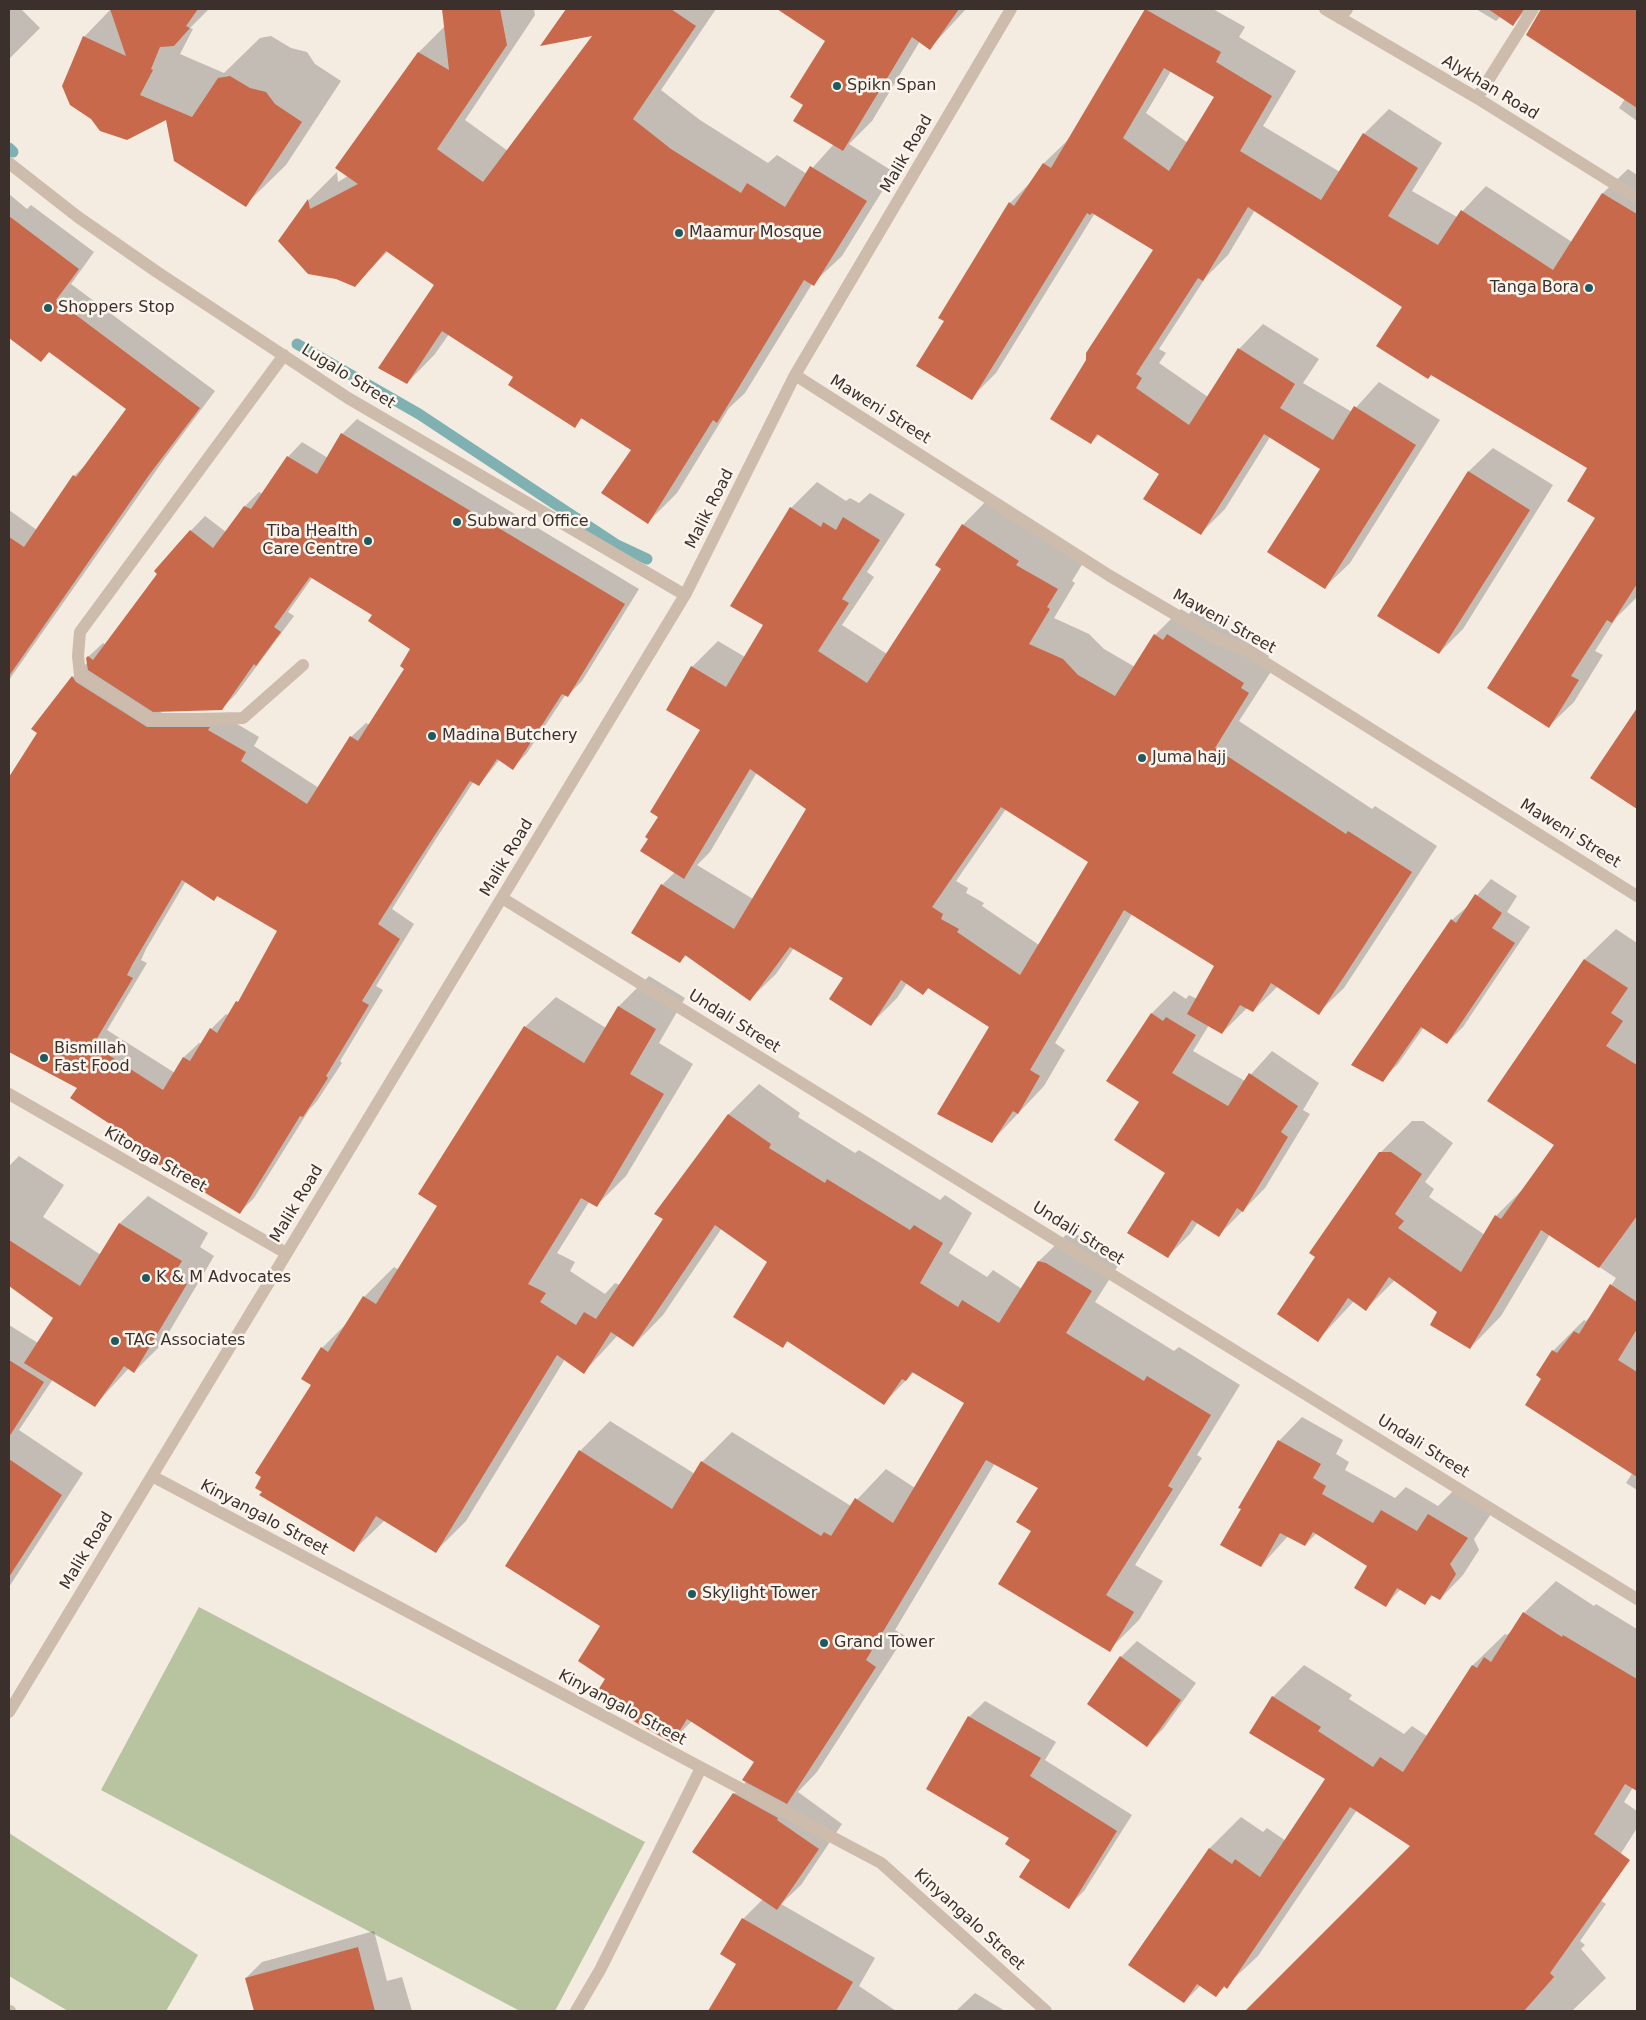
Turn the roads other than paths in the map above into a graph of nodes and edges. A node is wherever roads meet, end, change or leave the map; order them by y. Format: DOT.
graph roads {
  1 [pos="1011,9"];
  2 [pos="1325,9"];
  3 [pos="1533,9"];
  4 [pos="1343,14"];
  5 [pos="1477,98"];
  6 [pos="9,163"];
  7 [pos="1637,198"];
  8 [pos="284,356"];
  9 [pos="795,376"];
  10 [pos="685,595"];
  11 [pos="303,665"];
  12 [pos="1637,896"];
  13 [pos="502,898"];
  14 [pos="9,1094"];
  15 [pos="286,1253"];
  16 [pos="152,1476"];
  17 [pos="1637,1598"];
  18 [pos="9,1712"];
  19 [pos="701,1768"];
  20 [pos="576,2011"];
  21 [pos="1046,2011"];
  1 -- 9 [label="street, Malik Road"];
  2 -- 4 [label="street, Alykhan Road"];
  3 -- 5 [label="street"];
  4 -- 5 [label="street, Alykhan Road"];
  5 -- 7 [label="street, Alykhan Road"];
  6 -- 8 [label="street, Lugalo Street"];
  8 -- 10 [label="street, Lugalo Street"];
  8 -- 11 [label="street"];
  9 -- 10 [label="street, Malik Road"];
  9 -- 12 [label="street, Maweni Street"];
  10 -- 13 [label="street, Malik Road"];
  13 -- 15 [label="street, Malik Road"];
  13 -- 17 [label="street, Undali Street"];
  14 -- 15 [label="street, Kitonga Street"];
  15 -- 16 [label="street, Malik Road"];
  16 -- 18 [label="street, Malik Road"];
  16 -- 19 [label="street, Kinyangalo Street"];
  19 -- 20 [label="street"];
  19 -- 21 [label="street, Kinyangalo Street"];
}
